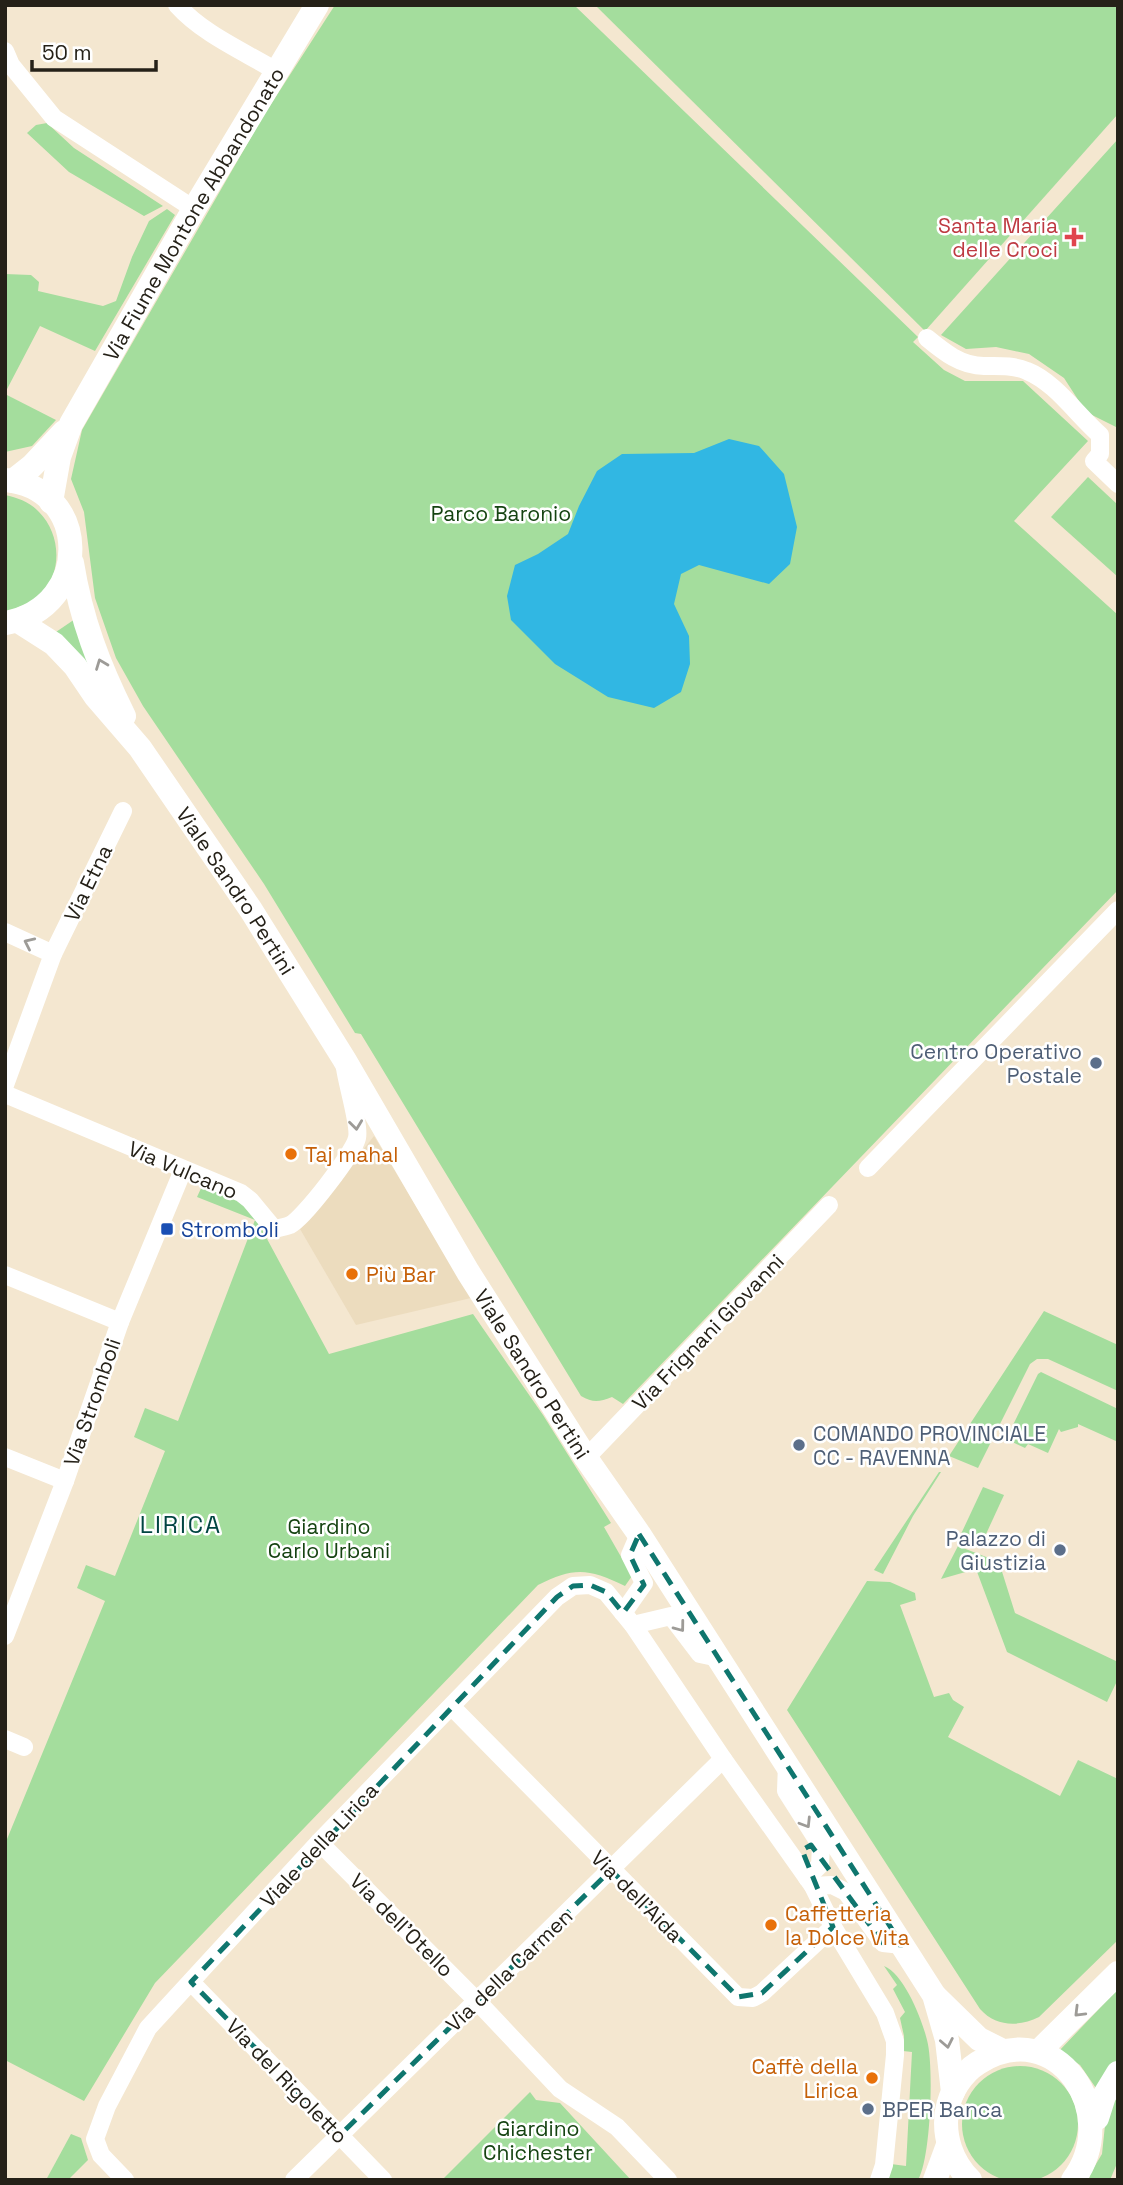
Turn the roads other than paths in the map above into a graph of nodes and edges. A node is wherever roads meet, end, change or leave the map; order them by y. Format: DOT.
graph roads {
  1 [pos="177,5"];
  2 [pos="317,5"];
  3 [pos="5,51"];
  4 [pos="276,71"];
  5 [pos="194,209"];
  6 [pos="927,338"];
  7 [pos="71,424"];
  8 [pos="9,480"];
  9 [pos="1118,484"];
  10 [pos="51,502"];
  11 [pos="71,558"];
  12 [pos="12,622"];
  13 [pos="140,748"];
  14 [pos="123,811"];
  15 [pos="1118,910"];
  16 [pos="5,932"];
  17 [pos="53,954"];
  18 [pos="344,1059"];
  19 [pos="5,1085"];
  20 [pos="5,1094"];
  21 [pos="868,1168"];
  22 [pos="183,1170"];
  23 [pos="830,1205"];
  24 [pos="5,1275"];
  25 [pos="120,1322"];
  26 [pos="5,1457"];
  27 [pos="586,1458"];
  28 [pos="65,1481"];
  29 [pos="639,1534"];
  30 [pos="628,1619"];
  31 [pos="5,1636"];
  32 [pos="719,1658"];
  33 [pos="452,1707"];
  34 [pos="5,1739"];
  35 [pos="24,1747"];
  36 [pos="723,1759"];
  37 [pos="787,1764"];
  38 [pos="319,1842"];
  39 [pos="611,1870"];
  40 [pos="810,1882"];
  41 [pos="833,1927"];
  42 [pos="902,1945"];
  43 [pos="1118,1973"];
  44 [pos="191,1982"];
  45 [pos="934,1996"];
  46 [pos="477,2001"];
  47 [pos="1003,2051"];
  48 [pos="1039,2051"];
  49 [pos="1118,2073"];
  50 [pos="953,2092"];
  51 [pos="1097,2118"];
  52 [pos="341,2136"];
  53 [pos="948,2145"];
  54 [pos="1077,2178"];
  55 [pos="125,2180"];
  56 [pos="294,2180"];
  57 [pos="383,2180"];
  58 [pos="668,2180"];
  59 [pos="879,2180"];
  60 [pos="935,2180"];
  61 [pos="970,2180"];
  1 -- 4 [label="street"];
  2 -- 4 [label="main road, Via Fiume Montone Abbandonato"];
  3 -- 5 [label="street"];
  4 -- 5 [label="main road, Via Fiume Montone Abbandonato"];
  5 -- 7 [label="main road, Via Fiume Montone Abbandonato"];
  6 -- 9 [label="street"];
  7 -- 8 [label="main road, Via Fiume Montone Abbandonato"];
  7 -- 10 [label="main road, Via Fiume Montone Abbandonato"];
  8 -- 10 [label="main road"];
  10 -- 11 [label="main road, Viale Sandro Pertini"];
  11 -- 12 [label="main road"];
  13 -- 11 [label="main road, Viale Sandro Pertini, one-way"];
  12 -- 13 [label="main road, Viale Sandro Pertini"];
  13 -- 18 [label="main road, Viale Sandro Pertini"];
  14 -- 17 [label="street, Via Etna"];
  15 -- 21 [label="street"];
  17 -- 16 [label="street, one-way"];
  17 -- 19 [label="street, Via Etna"];
  18 -- 22 [label="street, Via Vulcano, one-way"];
  18 -- 27 [label="main road, Viale Sandro Pertini"];
  20 -- 22 [label="street, Via Vulcano"];
  22 -- 25 [label="street, Via Stromboli"];
  23 -- 27 [label="street, Via Frignani Giovanni"];
  24 -- 25 [label="street"];
  25 -- 28 [label="street, Via Stromboli"];
  26 -- 28 [label="street"];
  27 -- 29 [label="main road, Viale Sandro Pertini"];
  28 -- 31 [label="street, Via Stromboli"];
  29 -- 30 [label="street"];
  29 -- 32 [label="main road, Viale Sandro Pertini"];
  30 -- 32 [label="street, one-way"];
  30 -- 33 [label="street, Viale della Lirica"];
  30 -- 36 [label="street, Viale della Lirica"];
  32 -- 37 [label="main road, Viale Sandro Pertini"];
  33 -- 38 [label="street, Viale della Lirica"];
  33 -- 39 [label="street, Via dell'Aida"];
  34 -- 35 [label="street"];
  36 -- 39 [label="street, Via della Carmen"];
  36 -- 40 [label="street, Viale della Lirica"];
  37 -- 40 [label="street, one-way"];
  37 -- 42 [label="main road, Viale Sandro Pertini"];
  38 -- 44 [label="street, Viale della Lirica"];
  38 -- 46 [label="street, Via dell'Otello"];
  39 -- 41 [label="street, Via dell'Aida"];
  39 -- 46 [label="street, Via della Carmen"];
  40 -- 41 [label="street, Viale della Lirica"];
  40 -- 42 [label="street"];
  41 -- 59 [label="street, Viale della Lirica"];
  42 -- 45 [label="main road, Viale Sandro Pertini"];
  43 -- 48 [label="main road, one-way"];
  44 -- 52 [label="street, Via del Rigoletto"];
  44 -- 55 [label="street, Viale della Lirica"];
  45 -- 47 [label="main road, Viale Sandro Pertini"];
  45 -- 50 [label="main road, Viale Sandro Pertini, one-way"];
  46 -- 52 [label="street, Via della Carmen"];
  46 -- 58 [label="street, Via dell'Otello"];
  47 -- 48 [label="main road"];
  47 -- 50 [label="main road"];
  48 -- 51 [label="main road"];
  49 -- 51 [label="main road"];
  50 -- 53 [label="main road"];
  51 -- 54 [label="main road"];
  52 -- 56 [label="street, Via della Carmen"];
  52 -- 57 [label="street, Via del Rigoletto"];
  53 -- 60 [label="main road"];
  53 -- 61 [label="main road"];
}
